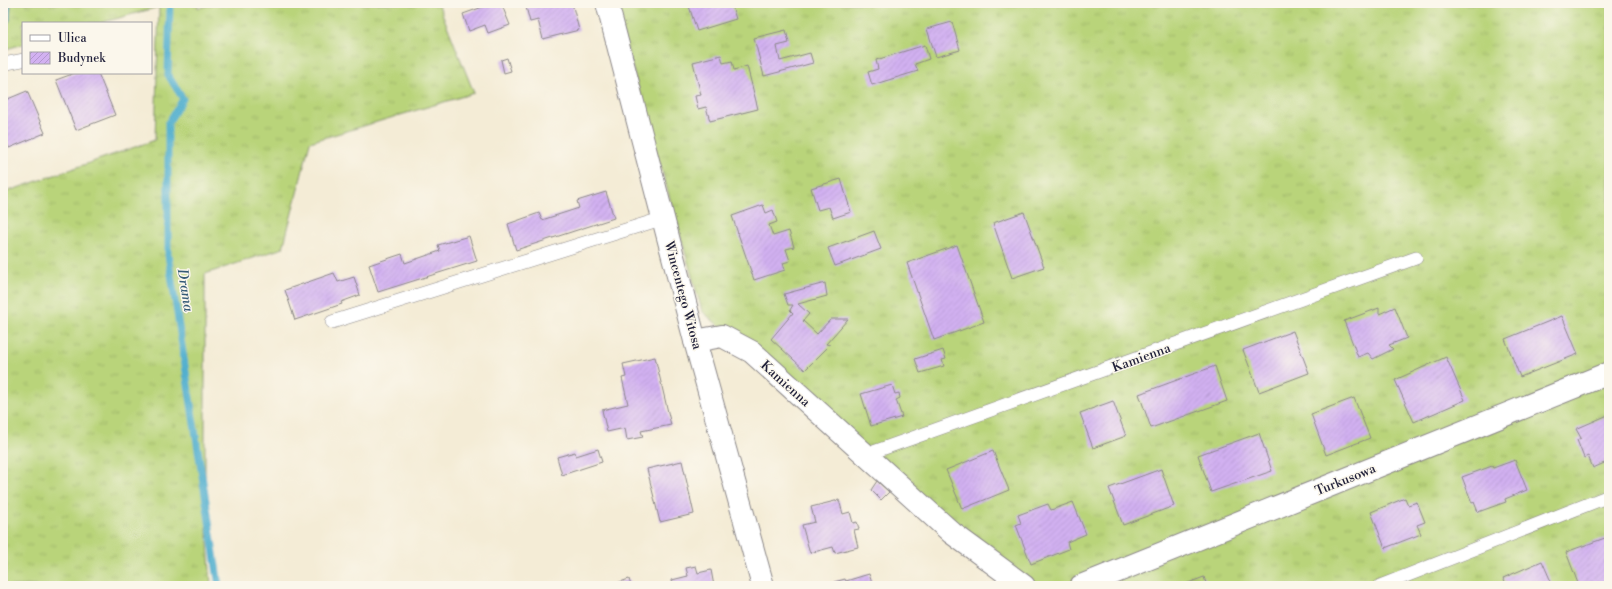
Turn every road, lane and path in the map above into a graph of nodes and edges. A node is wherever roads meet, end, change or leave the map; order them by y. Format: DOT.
graph roads {
  1 [pos="607,3"];
  2 [pos="22,60"];
  3 [pos="3,64"];
  4 [pos="664,218"];
  5 [pos="1416,258"];
  6 [pos="332,322"];
  7 [pos="695,341"];
  8 [pos="1609,373"];
  9 [pos="865,455"];
  10 [pos="1609,496"];
  11 [pos="763,586"];
  12 [pos="1024,586"];
  13 [pos="1081,586"];
  14 [pos="1380,586"];
  1 -- 4 [label="street, Wincentego Witosa"];
  2 -- 3 [label="lane"];
  4 -- 6 [label="lane"];
  4 -- 7 [label="street, Wincentego Witosa"];
  5 -- 9 [label="lane, Kamienna"];
  7 -- 9 [label="street, Kamienna"];
  7 -- 11 [label="street, Wincentego Witosa"];
  8 -- 13 [label="street, Turkusowa"];
  9 -- 12 [label="street, Kamienna"];
  10 -- 14 [label="lane"];
}
